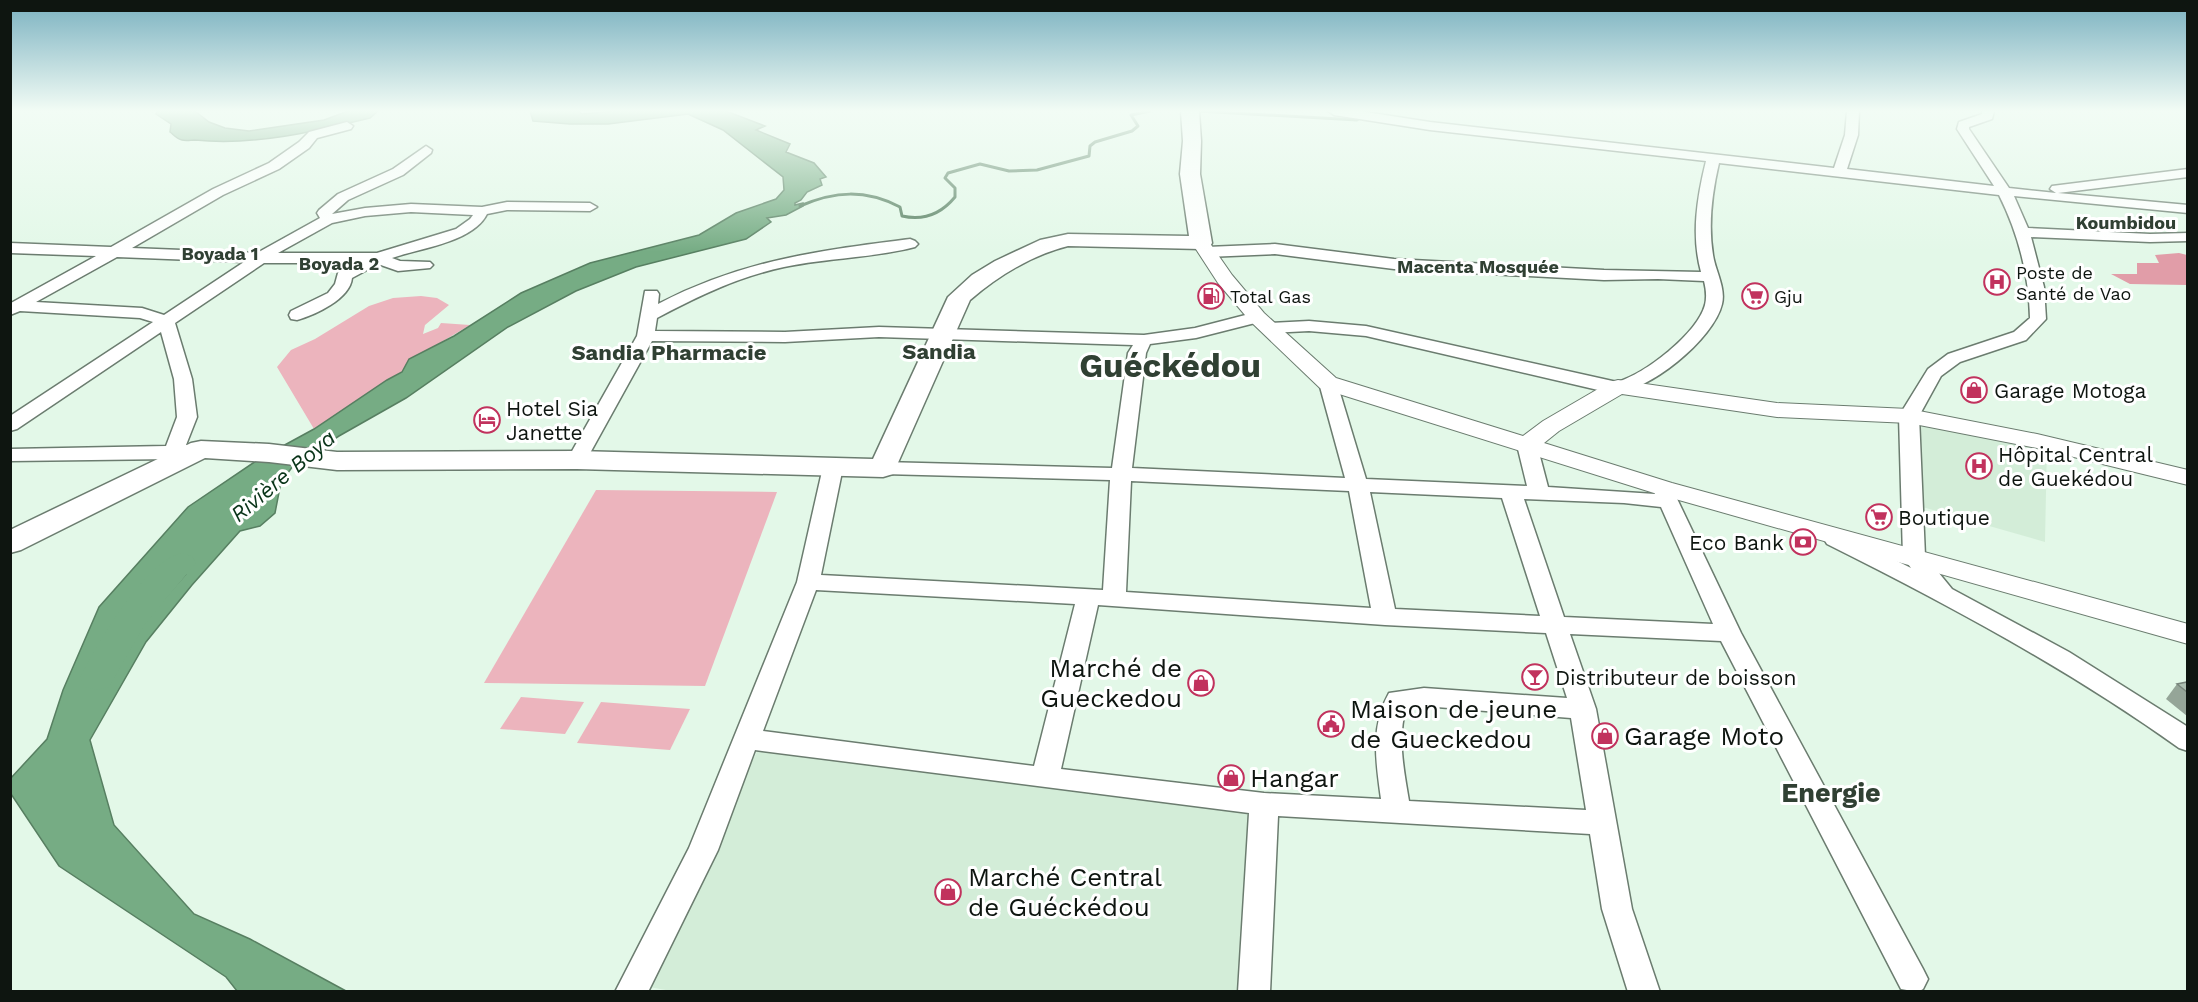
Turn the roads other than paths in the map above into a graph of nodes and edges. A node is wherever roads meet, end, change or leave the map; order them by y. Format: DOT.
graph roads {
  1 [pos="286,158"];
  2 [pos="416,158"];
  3 [pos="1191,158"];
  4 [pos="1702,158"];
  5 [pos="1845,158"];
  6 [pos="1986,158"];
  7 [pos="1713,159"];
  8 [pos="1839,172"];
  9 [pos="2187,173"];
  10 [pos="2012,191"];
  11 [pos="590,207"];
  12 [pos="2187,209"];
  13 [pos="482,211"];
  14 [pos="328,219"];
  15 [pos="2022,232"];
  16 [pos="2187,237"];
  17 [pos="910,244"];
  18 [pos="1204,247"];
  19 [pos="10,248"];
  20 [pos="116,251"];
  21 [pos="260,258"];
  22 [pos="378,258"];
  23 [pos="425,265"];
  24 [pos="1711,277"];
  25 [pos="651,294"];
  26 [pos="13,307"];
  27 [pos="297,315"];
  28 [pos="649,315"];
  29 [pos="166,321"];
  30 [pos="1263,322"];
  31 [pos="943,334"];
  32 [pos="646,336"];
  33 [pos="1144,340"];
  34 [pos="1328,384"];
  35 [pos="1618,387"];
  36 [pos="1909,416"];
  37 [pos="10,425"];
  38 [pos="1527,445"];
  39 [pos="187,451"];
  40 [pos="10,455"];
  41 [pos="577,460"];
  42 [pos="833,467"];
  43 [pos="883,468"];
  44 [pos="1121,474"];
  45 [pos="2187,478"];
  46 [pos="1358,486"];
  47 [pos="1511,492"];
  48 [pos="1539,494"];
  49 [pos="1666,495"];
  50 [pos="1824,533"];
  51 [pos="10,543"];
  52 [pos="1914,557"];
  53 [pos="808,582"];
  54 [pos="1943,593"];
  55 [pos="1088,597"];
  56 [pos="1114,599"];
  57 [pos="1385,617"];
  58 [pos="1556,624"];
  59 [pos="1729,633"];
  60 [pos="2187,634"];
  61 [pos="1583,709"];
  62 [pos="746,739"];
  63 [pos="2187,741"];
  64 [pos="1045,778"];
  65 [pos="1264,804"];
  66 [pos="1397,812"];
  67 [pos="1604,823"];
  68 [pos="1912,979"];
  69 [pos="631,992"];
  70 [pos="1254,992"];
  71 [pos="1644,992"];
  1 -- 20 [label="street"];
  2 -- 14 [label="street"];
  3 -- 18 [label="highway"];
  4 -- 7 [label="street"];
  5 -- 8 [label="street"];
  6 -- 10 [label="street"];
  7 -- 8 [label="street"];
  7 -- 24 [label="street"];
  8 -- 10 [label="street"];
  9 -- 10 [label="street"];
  10 -- 12 [label="street"];
  10 -- 15 [label="street"];
  11 -- 13 [label="street"];
  13 -- 14 [label="street"];
  13 -- 22 [label="street"];
  14 -- 21 [label="street"];
  15 -- 16 [label="street"];
  15 -- 36 [label="street"];
  17 -- 28 [label="street"];
  18 -- 24 [label="street"];
  18 -- 30 [label="main road"];
  18 -- 31 [label="highway"];
  19 -- 20 [label="street"];
  20 -- 21 [label="street"];
  20 -- 26 [label="street"];
  21 -- 22 [label="street"];
  21 -- 29 [label="street"];
  22 -- 23 [label="street"];
  22 -- 27 [label="street"];
  24 -- 35 [label="street"];
  25 -- 28 [label="street"];
  26 -- 29 [label="street"];
  28 -- 32 [label="street"];
  29 -- 37 [label="street"];
  29 -- 39 [label="street"];
  30 -- 33 [label="street"];
  30 -- 34 [label="main road"];
  30 -- 35 [label="street"];
  31 -- 32 [label="street"];
  31 -- 33 [label="street"];
  31 -- 43 [label="highway"];
  32 -- 41 [label="street"];
  33 -- 44 [label="street"];
  34 -- 38 [label="main road"];
  34 -- 46 [label="street"];
  35 -- 36 [label="main road"];
  35 -- 38 [label="main road"];
  36 -- 45 [label="main road"];
  36 -- 52 [label="street"];
  38 -- 48 [label="street"];
  38 -- 49 [label="main road"];
  39 -- 40 [label="street"];
  39 -- 41 [label="highway"];
  39 -- 51 [label="highway"];
  41 -- 42 [label="highway"];
  42 -- 43 [label="highway"];
  42 -- 53 [label="street"];
  43 -- 44 [label="street"];
  44 -- 46 [label="street"];
  44 -- 56 [label="street"];
  46 -- 47 [label="street"];
  46 -- 57 [label="street"];
  47 -- 48 [label="street"];
  47 -- 58 [label="street"];
  48 -- 49 [label="street"];
  49 -- 50 [label="main road"];
  49 -- 59 [label="street"];
  50 -- 52 [label="main road"];
  50 -- 54 [label="street"];
  52 -- 54 [label="street"];
  52 -- 60 [label="main road"];
  53 -- 55 [label="street"];
  53 -- 62 [label="street"];
  54 -- 63 [label="street"];
  55 -- 56 [label="street"];
  55 -- 64 [label="street"];
  56 -- 57 [label="street"];
  57 -- 58 [label="street"];
  58 -- 59 [label="street"];
  58 -- 61 [label="street"];
  59 -- 68 [label="street"];
  61 -- 66 [label="street"];
  61 -- 67 [label="street"];
  62 -- 64 [label="street"];
  62 -- 69 [label="street"];
  64 -- 65 [label="street"];
  65 -- 66 [label="street"];
  65 -- 70 [label="street"];
  66 -- 67 [label="street"];
  67 -- 71 [label="street"];
}
